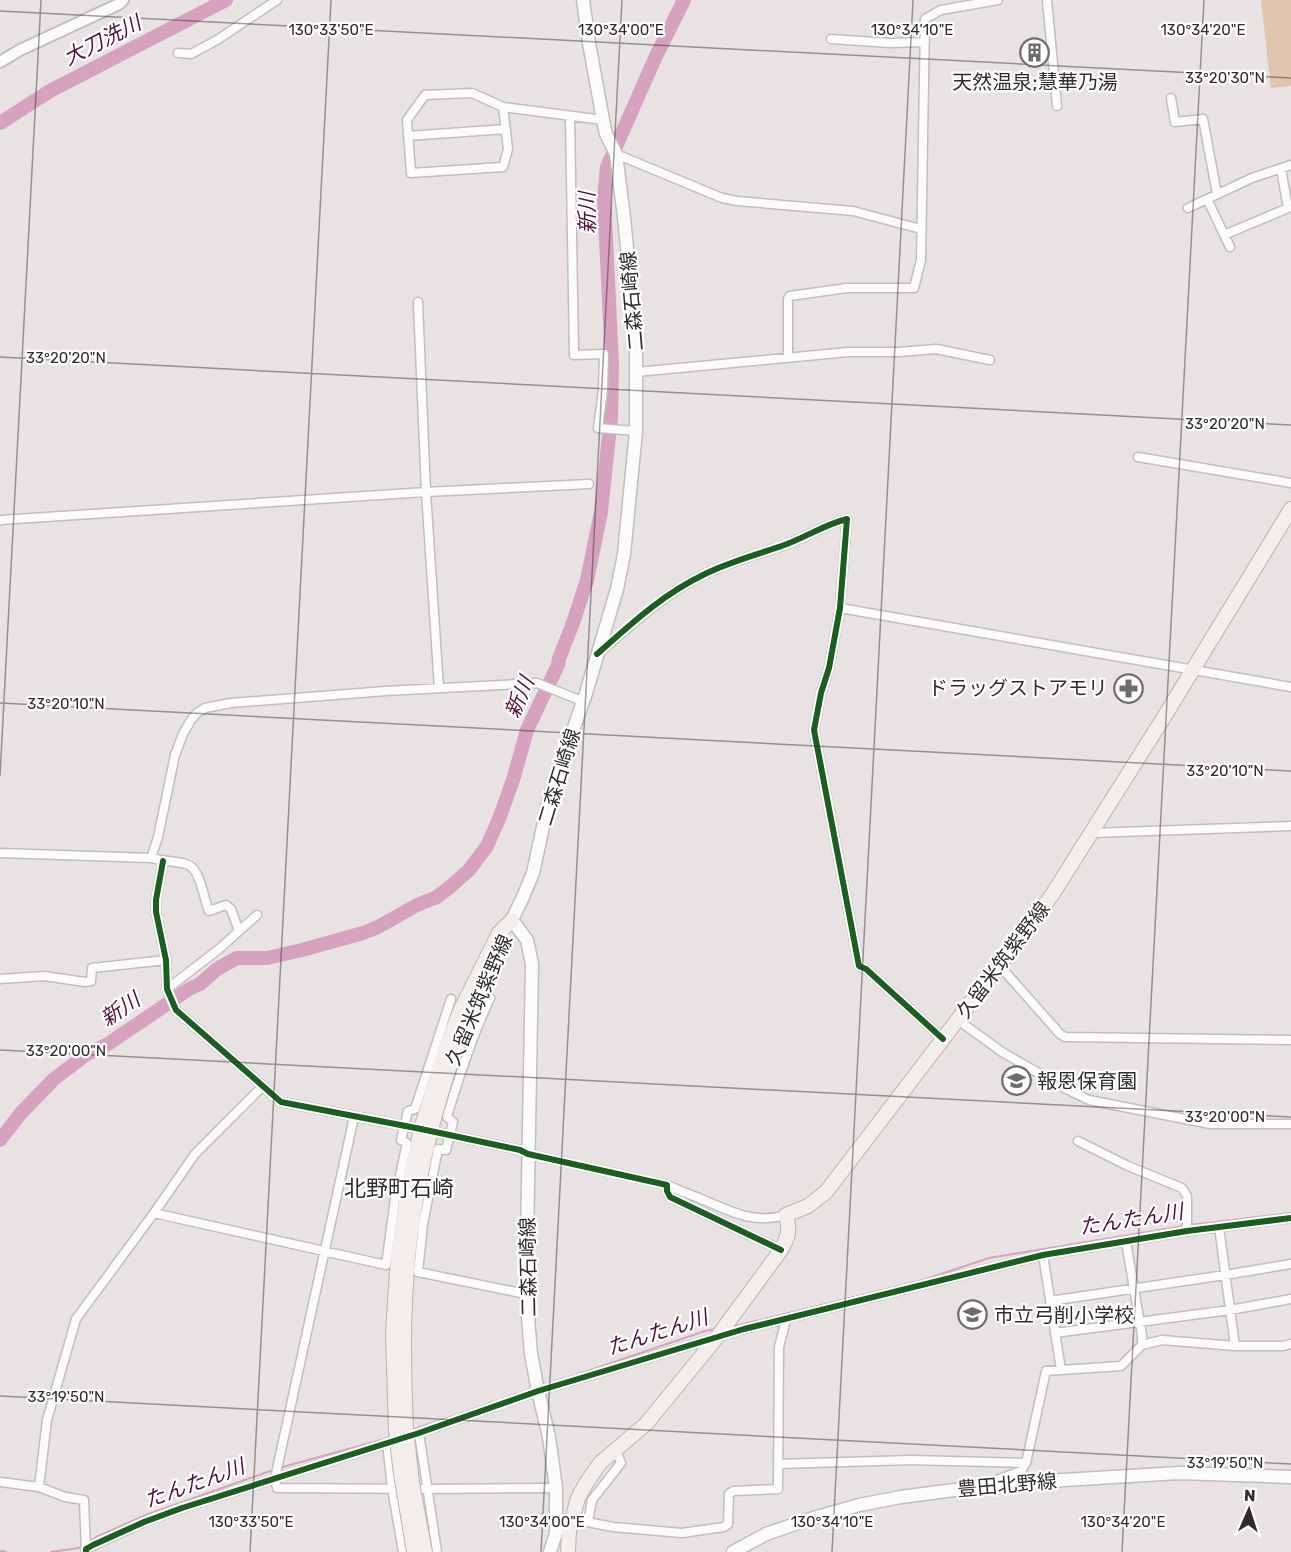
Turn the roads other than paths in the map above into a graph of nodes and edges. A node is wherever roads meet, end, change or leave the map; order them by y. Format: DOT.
graph roads {
  1 [pos="123,0"];
  2 [pos="277,0"];
  3 [pos="584,0"];
  4 [pos="998,0"];
  5 [pos="1047,0"];
  6 [pos="831,39"];
  7 [pos="925,42"];
  8 [pos="178,53"];
  9 [pos="0,62"];
  10 [pos="1170,98"];
  11 [pos="1058,106"];
  12 [pos="504,107"];
  13 [pos="570,116"];
  14 [pos="603,120"];
  15 [pos="506,129"];
  16 [pos="408,136"];
  17 [pos="616,154"];
  18 [pos="1291,165"];
  19 [pos="1281,169"];
  20 [pos="1217,194"];
  21 [pos="1207,199"];
  22 [pos="1188,208"];
  23 [pos="921,229"];
  24 [pos="1224,235"];
  25 [pos="1230,247"];
  26 [pos="418,302"];
  27 [pos="788,358"];
  28 [pos="990,360"];
  29 [pos="637,372"];
  30 [pos="636,431"];
  31 [pos="1138,457"];
  32 [pos="1291,483"];
  33 [pos="589,484"];
  34 [pos="426,492"];
  35 [pos="1291,509"];
  36 [pos="0,520"];
  37 [pos="840,608"];
  38 [pos="597,654"];
  39 [pos="1193,670"];
  40 [pos="1291,687"];
  41 [pos="439,688"];
  42 [pos="582,701"];
  43 [pos="1291,826"];
  44 [pos="1090,833"];
  45 [pos="0,853"];
  46 [pos="152,858"];
  47 [pos="163,861"];
  48 [pos="257,915"];
  49 [pos="512,920"];
  50 [pos="239,931"];
  51 [pos="166,960"];
  52 [pos="999,965"];
  53 [pos="0,979"];
  54 [pos="167,989"];
  55 [pos="490,998"];
  56 [pos="451,999"];
  57 [pos="958,1020"];
  58 [pos="944,1039"];
  59 [pos="1291,1040"];
  60 [pos="263,1086"];
  61 [pos="354,1117"];
  62 [pos="1291,1124"];
  63 [pos="405,1126"];
  64 [pos="426,1130"];
  65 [pos="450,1136"];
  66 [pos="1078,1141"];
  67 [pos="528,1154"];
  68 [pos="667,1185"];
  69 [pos="154,1213"];
  70 [pos="786,1215"];
  71 [pos="1291,1218"];
  72 [pos="1219,1227"];
  73 [pos="1187,1230"];
  74 [pos="1126,1242"];
  75 [pos="781,1250"];
  76 [pos="325,1251"];
  77 [pos="1043,1255"];
  78 [pos="1291,1264"];
  79 [pos="1225,1275"];
  80 [pos="1134,1289"];
  81 [pos="526,1294"];
  82 [pos="1291,1299"];
  83 [pos="1050,1301"];
  84 [pos="1230,1310"];
  85 [pos="786,1320"];
  86 [pos="1140,1322"];
  87 [pos="1055,1333"];
  88 [pos="717,1336"];
  89 [pos="1291,1344"];
  90 [pos="1142,1345"];
  91 [pos="1235,1346"];
  92 [pos="1061,1370"];
  93 [pos="538,1391"];
  94 [pos="407,1430"];
  95 [pos="387,1443"];
  96 [pos="616,1450"];
  97 [pos="1026,1463"];
  98 [pos="778,1464"];
  99 [pos="1291,1477"];
  100 [pos="274,1478"];
  101 [pos="0,1482"];
  102 [pos="980,1487"];
  103 [pos="39,1488"];
  104 [pos="392,1488"];
  105 [pos="556,1488"];
  106 [pos="427,1489"];
  107 [pos="577,1520"];
  108 [pos="588,1522"];
  109 [pos="86,1550"];
  110 [pos="403,1552"];
  111 [pos="414,1552"];
  112 [pos="425,1552"];
  113 [pos="437,1552"];
  114 [pos="550,1552"];
  115 [pos="568,1552"];
  116 [pos="733,1552"];
  1 -- 9 [label="street"];
  2 -- 8 [label="street"];
  3 -- 14 [label="main road, 二森石崎線"];
  4 -- 7 [label="street"];
  5 -- 11 [label="street"];
  6 -- 7 [label="street"];
  7 -- 23 [label="street"];
  10 -- 20 [label="street"];
  12 -- 13 [label="street"];
  12 -- 15 [label="street"];
  12 -- 16 [label="street"];
  13 -- 14 [label="street"];
  13 -- 30 [label="street"];
  14 -- 17 [label="main road, 二森石崎線"];
  15 -- 16 [label="street"];
  15 -- 16 [label="street"];
  17 -- 23 [label="street"];
  17 -- 29 [label="main road, 二森石崎線"];
  18 -- 19 [label="street"];
  19 -- 20 [label="street"];
  19 -- 24 [label="street"];
  20 -- 21 [label="street"];
  21 -- 22 [label="street"];
  21 -- 24 [label="street"];
  23 -- 27 [label="street"];
  24 -- 25 [label="street"];
  26 -- 34 [label="street"];
  27 -- 28 [label="street"];
  27 -- 29 [label="street"];
  29 -- 30 [label="main road, 二森石崎線"];
  30 -- 38 [label="main road, 二森石崎線"];
  31 -- 32 [label="street"];
  33 -- 34 [label="street"];
  34 -- 36 [label="street"];
  34 -- 41 [label="street"];
  35 -- 39 [label="main road, 久留米筑紫野線"];
  37 -- 38 [label="street"];
  37 -- 39 [label="street"];
  37 -- 58 [label="street"];
  38 -- 42 [label="main road, 二森石崎線"];
  39 -- 40 [label="street"];
  39 -- 44 [label="main road, 久留米筑紫野線"];
  41 -- 42 [label="street"];
  41 -- 46 [label="street"];
  42 -- 49 [label="main road, 二森石崎線"];
  43 -- 44 [label="street"];
  44 -- 52 [label="main road, 久留米筑紫野線"];
  45 -- 46 [label="street"];
  46 -- 47 [label="street"];
  47 -- 50 [label="street"];
  47 -- 51 [label="street"];
  48 -- 50 [label="street"];
  49 -- 64 [label="main road, 久留米筑紫野線"];
  49 -- 67 [label="main road, 二森石崎線"];
  50 -- 54 [label="street"];
  51 -- 53 [label="street"];
  51 -- 54 [label="street"];
  52 -- 57 [label="main road, 久留米筑紫野線"];
  52 -- 59 [label="street"];
  54 -- 60 [label="street"];
  55 -- 65 [label="street"];
  56 -- 63 [label="street"];
  57 -- 58 [label="main road, 久留米筑紫野線"];
  57 -- 62 [label="street"];
  58 -- 70 [label="main road, 久留米筑紫野線"];
  60 -- 61 [label="street"];
  60 -- 69 [label="street"];
  61 -- 63 [label="street"];
  61 -- 76 [label="street"];
  63 -- 64 [label="street"];
  63 -- 76 [label="street"];
  64 -- 65 [label="street"];
  64 -- 94 [label="main road, 久留米筑紫野線"];
  65 -- 67 [label="street"];
  65 -- 81 [label="street"];
  66 -- 73 [label="street"];
  67 -- 68 [label="street"];
  67 -- 81 [label="main road, 二森石崎線"];
  68 -- 70 [label="street"];
  68 -- 75 [label="street"];
  69 -- 76 [label="street"];
  69 -- 103 [label="street"];
  70 -- 75 [label="main road"];
  71 -- 72 [label="street"];
  72 -- 73 [label="street"];
  72 -- 79 [label="street"];
  73 -- 74 [label="street"];
  74 -- 77 [label="street"];
  74 -- 80 [label="street"];
  75 -- 88 [label="main road"];
  76 -- 100 [label="street"];
  77 -- 83 [label="street"];
  77 -- 85 [label="street"];
  78 -- 79 [label="street"];
  79 -- 80 [label="street"];
  79 -- 84 [label="street"];
  80 -- 83 [label="street"];
  80 -- 86 [label="street"];
  81 -- 93 [label="main road, 二森石崎線"];
  82 -- 84 [label="street"];
  83 -- 87 [label="street"];
  84 -- 86 [label="street"];
  84 -- 91 [label="street"];
  85 -- 88 [label="street"];
  85 -- 98 [label="street"];
  86 -- 87 [label="street"];
  86 -- 90 [label="street"];
  87 -- 92 [label="street"];
  88 -- 93 [label="street"];
  88 -- 96 [label="main road"];
  89 -- 91 [label="street"];
  90 -- 91 [label="street"];
  90 -- 92 [label="street"];
  92 -- 97 [label="street"];
  93 -- 94 [label="street"];
  93 -- 105 [label="main road, 二森石崎線"];
  94 -- 95 [label="street"];
  94 -- 106 [label="street"];
  94 -- 111 [label="main road, 久留米筑紫野線, bridge"];
  94 -- 112 [label="main road, 久留米筑紫野線, bridge"];
  95 -- 100 [label="street"];
  95 -- 104 [label="street"];
  96 -- 108 [label="street"];
  96 -- 115 [label="main road"];
  97 -- 98 [label="street"];
  97 -- 102 [label="street"];
  98 -- 108 [label="street"];
  99 -- 102 [label="main road, 豊田北野線"];
  100 -- 104 [label="street"];
  100 -- 109 [label="street"];
  101 -- 103 [label="street"];
  102 -- 116 [label="main road, 豊田北野線"];
  103 -- 109 [label="street"];
  104 -- 106 [label="street"];
  104 -- 110 [label="street"];
  105 -- 106 [label="street"];
  105 -- 114 [label="main road, 二森石崎線"];
  106 -- 113 [label="street"];
  107 -- 108 [label="street"];
}
